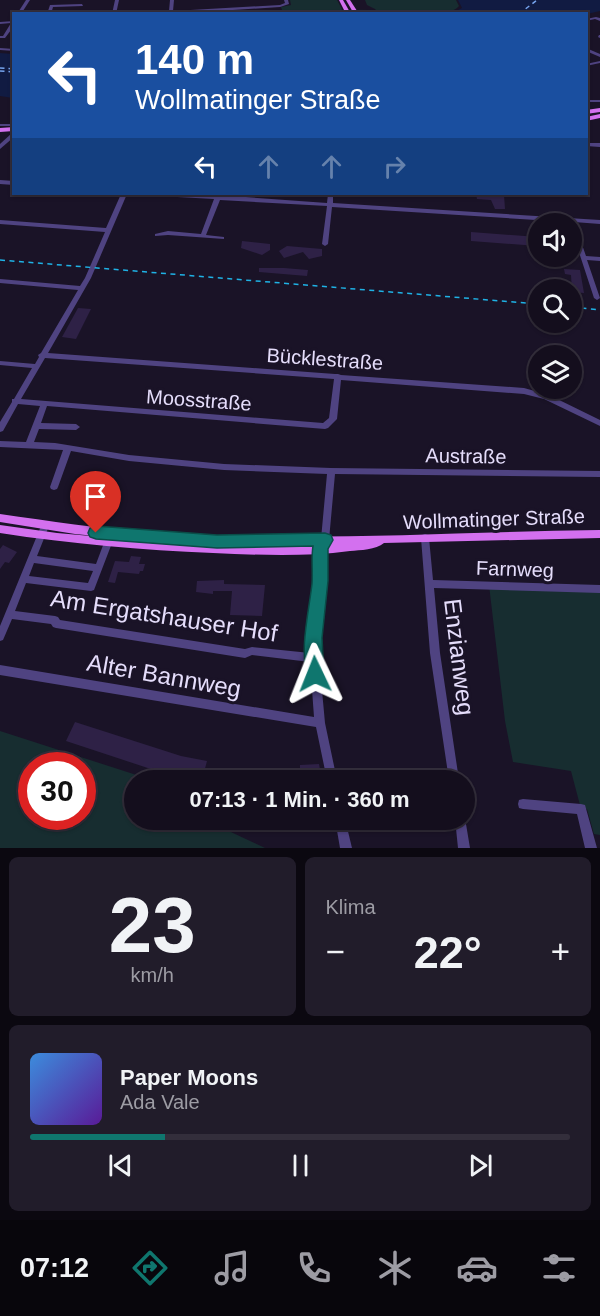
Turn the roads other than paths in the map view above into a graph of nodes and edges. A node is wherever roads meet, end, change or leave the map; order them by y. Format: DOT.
graph roads {
  1 [pos="172,0"];
  2 [pos="198,0"];
  3 [pos="83,2"];
  4 [pos="287,2"];
  5 [pos="199,10"];
  6 [pos="50,12"];
  7 [pos="171,12"];
  8 [pos="12,24"];
  9 [pos="2,37"];
  10 [pos="12,126"];
  11 [pos="0,127"];
  12 [pos="12,135"];
  13 [pos="0,147"];
  14 [pos="124,195"];
  15 [pos="179,195"];
  16 [pos="331,195"];
  17 [pos="218,197"];
  18 [pos="330,205"];
  19 [pos="528,217"];
  20 [pos="582,221"];
  21 [pos="0,222"];
  22 [pos="600,222"];
  23 [pos="108,230"];
  24 [pos="157,236"];
  25 [pos="203,236"];
  26 [pos="222,238"];
  27 [pos="325,244"];
  28 [pos="582,255"];
  29 [pos="583,258"];
  30 [pos="600,259"];
  31 [pos="0,281"];
  32 [pos="81,288"];
  33 [pos="597,298"];
  34 [pos="41,355"];
  35 [pos="0,363"];
  36 [pos="34,366"];
  37 [pos="338,376"];
  38 [pos="15,401"];
  39 [pos="44,405"];
  40 [pos="600,423"];
  41 [pos="36,426"];
  42 [pos="76,427"];
  43 [pos="0,429"];
  44 [pos="0,444"];
  45 [pos="29,445"];
  46 [pos="69,448"];
  47 [pos="331,471"];
  48 [pos="600,474"];
  49 [pos="54,487"];
  50 [pos="0,518"];
  51 [pos="0,529"];
  52 [pos="43,531"];
  53 [pos="600,534"];
  54 [pos="425,538"];
  55 [pos="108,543"];
  56 [pos="323,544"];
  57 [pos="31,559"];
  58 [pos="99,568"];
  59 [pos="23,579"];
  60 [pos="429,584"];
  61 [pos="600,589"];
  62 [pos="9,615"];
  63 [pos="0,637"];
  64 [pos="314,658"];
  65 [pos="0,670"];
  66 [pos="320,723"];
  67 [pos="330,770"];
  68 [pos="453,770"];
  69 [pos="523,804"];
  70 [pos="342,830"];
  71 [pos="462,830"];
  72 [pos="346,848"];
  73 [pos="464,848"];
  74 [pos="591,848"];
  1 -- 7 [label="street"];
  2 -- 5 [label="street"];
  3 -- 6 [label="street"];
  4 -- 5 [label="street"];
  5 -- 7 [label="street"];
  8 -- 9 [label="street"];
  10 -- 11 [label="main road"];
  12 -- 13 [label="street"];
  14 -- 23 [label="street"];
  15 -- 17 [label="street"];
  16 -- 18 [label="street"];
  17 -- 18 [label="street"];
  17 -- 25 [label="street"];
  18 -- 19 [label="street"];
  18 -- 27 [label="street"];
  20 -- 22 [label="street"];
  21 -- 23 [label="street"];
  23 -- 32 [label="street"];
  24 -- 25 [label="street"];
  25 -- 26 [label="street"];
  28 -- 29 [label="street"];
  29 -- 30 [label="street"];
  29 -- 33 [label="street"];
  31 -- 32 [label="street"];
  32 -- 34 [label="street"];
  34 -- 36 [label="street"];
  34 -- 37 [label="street, Bücklestraße"];
  35 -- 36 [label="street"];
  36 -- 38 [label="street"];
  37 -- 39 [label="street, Moosstraße"];
  37 -- 40 [label="street, Bücklestraße"];
  38 -- 39 [label="street, Moosstraße"];
  38 -- 43 [label="street"];
  39 -- 41 [label="street"];
  41 -- 42 [label="street"];
  41 -- 45 [label="street"];
  44 -- 45 [label="street, Austraße"];
  45 -- 46 [label="street, Austraße"];
  46 -- 47 [label="street, Austraße"];
  46 -- 49 [label="street"];
  47 -- 48 [label="street, Austraße"];
  47 -- 56 [label="street"];
  50 -- 52 [label="main road, Wollmatinger Straße"];
  51 -- 52 [label="main road, Wollmatinger Straße"];
  52 -- 55 [label="main road, Wollmatinger Straße"];
  52 -- 56 [label="main road, Wollmatinger Straße"];
  52 -- 57 [label="street"];
  53 -- 54 [label="main road, Wollmatinger Straße"];
  54 -- 56 [label="main road, Wollmatinger Straße"];
  54 -- 60 [label="street, Enzianweg"];
  55 -- 56 [label="main road, Wollmatinger Straße"];
  55 -- 58 [label="street"];
  56 -- 64 [label="street"];
  57 -- 58 [label="street"];
  57 -- 59 [label="street"];
  58 -- 59 [label="street"];
  59 -- 62 [label="street"];
  60 -- 61 [label="street, Farnweg"];
  60 -- 68 [label="street, Enzianweg"];
  62 -- 63 [label="street"];
  62 -- 64 [label="street, Am Ergatshauser Hof"];
  64 -- 66 [label="street"];
  65 -- 66 [label="street, Alter Bannweg"];
  66 -- 67 [label="street"];
  69 -- 74 [label="street"];
  70 -- 72 [label="street"];
  71 -- 73 [label="street"];
}
